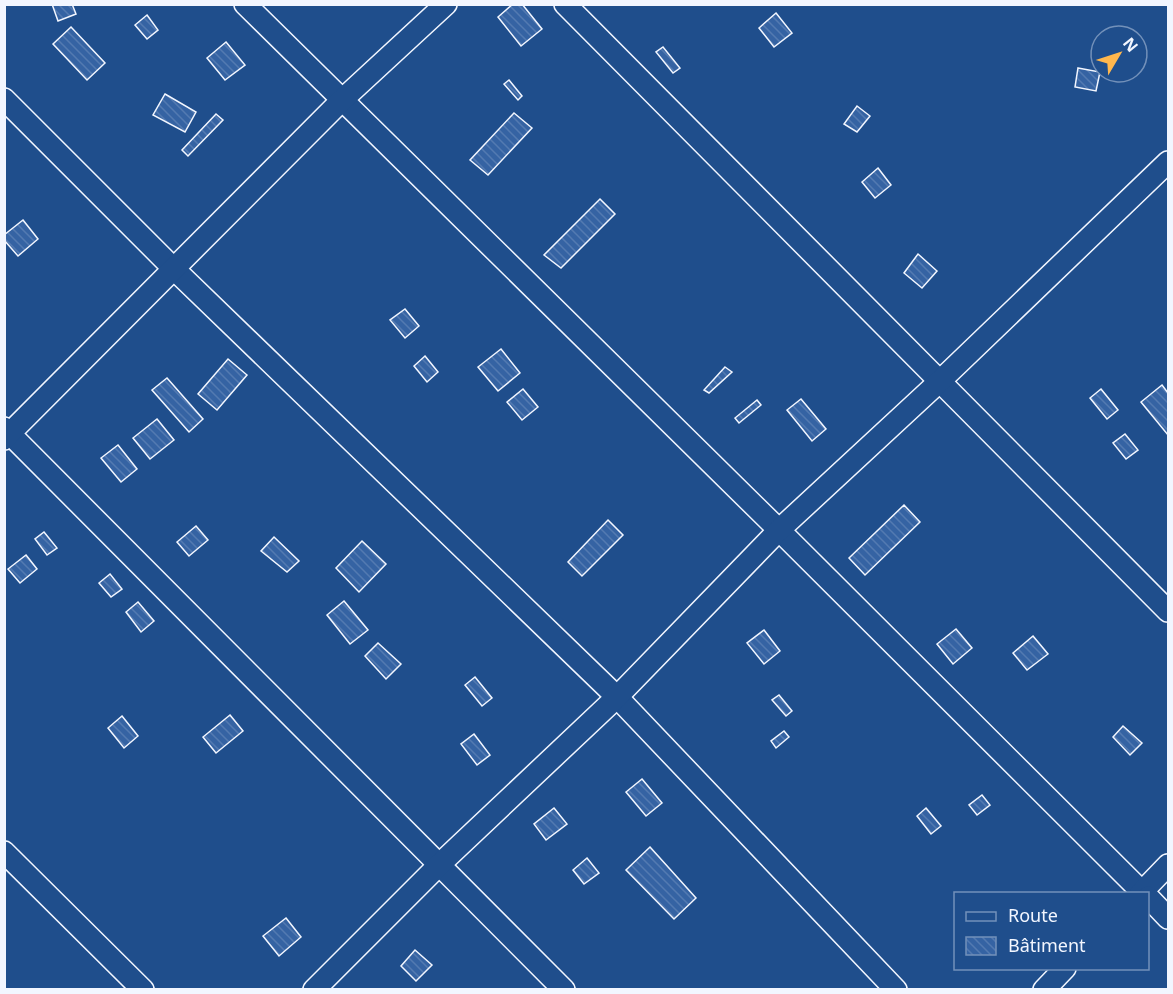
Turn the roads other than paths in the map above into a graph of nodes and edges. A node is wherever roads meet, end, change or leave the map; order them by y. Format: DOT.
graph roads {
  1 [pos="245,4"];
  2 [pos="446,4"];
  3 [pos="565,4"];
  4 [pos="4,99"];
  5 [pos="342,100"];
  6 [pos="1168,162"];
  7 [pos="174,269"];
  8 [pos="940,381"];
  9 [pos="6,433"];
  10 [pos="779,530"];
  11 [pos="1168,610"];
  12 [pos="617,697"];
  13 [pos="4,852"];
  14 [pos="440,864"];
  15 [pos="1168,865"];
  16 [pos="1141,892"];
  17 [pos="1145,892"];
  18 [pos="1149,900"];
  19 [pos="1168,918"];
  20 [pos="1064,970"];
  21 [pos="143,990"];
  22 [pos="314,990"];
  23 [pos="564,990"];
  24 [pos="896,990"];
  25 [pos="1044,990"];
  1 -- 5 [label="street"];
  2 -- 5 [label="street"];
  3 -- 8 [label="street"];
  4 -- 7 [label="street"];
  5 -- 7 [label="street"];
  5 -- 10 [label="street"];
  6 -- 8 [label="street"];
  7 -- 9 [label="street"];
  7 -- 12 [label="street"];
  8 -- 10 [label="street"];
  8 -- 11 [label="street"];
  9 -- 14 [label="street"];
  10 -- 12 [label="street"];
  10 -- 16 [label="street"];
  12 -- 14 [label="street"];
  12 -- 24 [label="street"];
  13 -- 21 [label="street"];
  14 -- 22 [label="street"];
  14 -- 23 [label="street"];
  15 -- 17 [label="street"];
  18 -- 19 [label="street"];
  20 -- 25 [label="street"];
}
